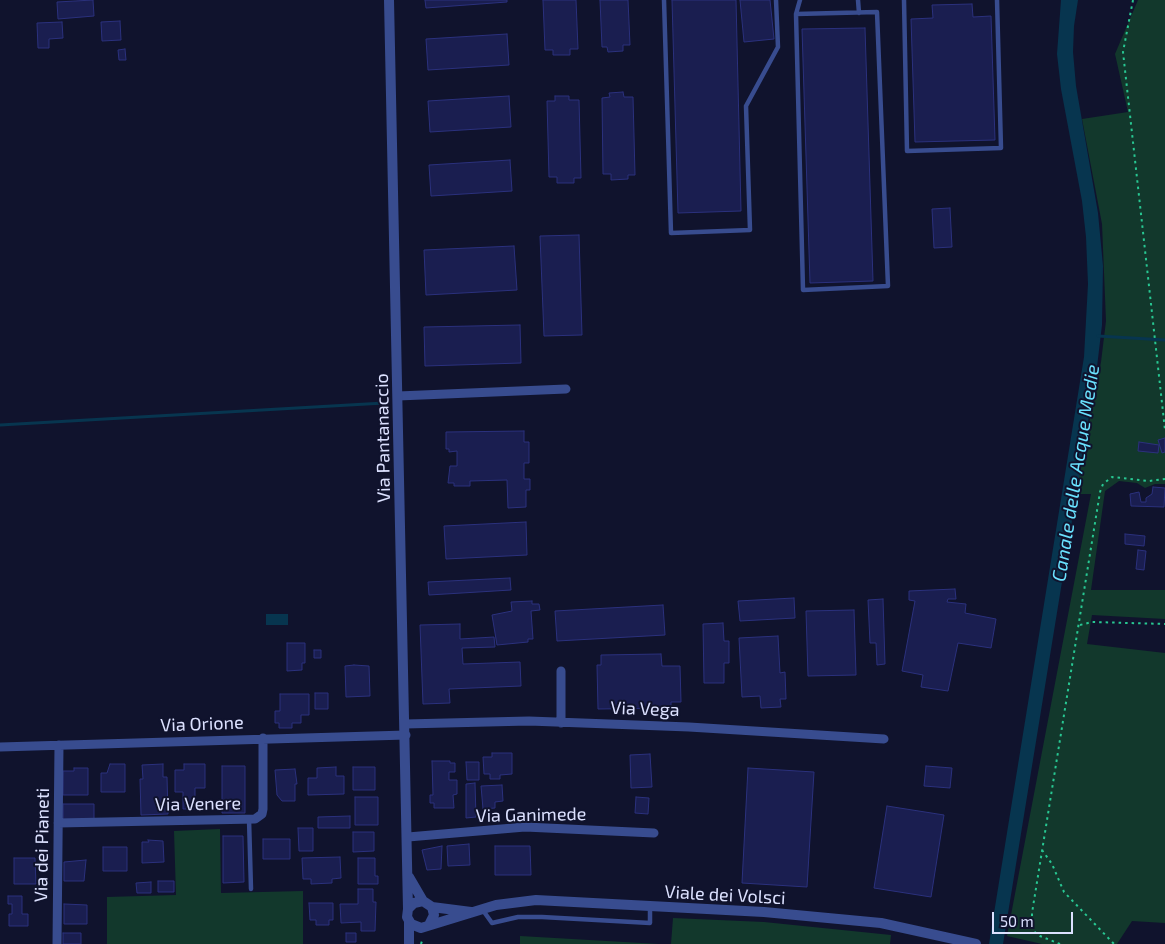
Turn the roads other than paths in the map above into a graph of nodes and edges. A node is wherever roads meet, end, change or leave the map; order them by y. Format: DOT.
graph roads {
  1 [pos="389,0"];
  2 [pos="664,0"];
  3 [pos="776,0"];
  4 [pos="800,0"];
  5 [pos="858,0"];
  6 [pos="904,0"];
  7 [pos="997,0"];
  8 [pos="859,13"];
  9 [pos="796,14"];
  10 [pos="566,389"];
  11 [pos="398,396"];
  12 [pos="561,671"];
  13 [pos="561,723"];
  14 [pos="406,724"];
  15 [pos="406,735"];
  16 [pos="263,738"];
  17 [pos="884,739"];
  18 [pos="59,746"];
  19 [pos="0,747"];
  20 [pos="249,819"];
  21 [pos="58,823"];
  22 [pos="654,833"];
  23 [pos="408,837"];
  24 [pos="409,876"];
  25 [pos="251,889"];
  26 [pos="428,904"];
  27 [pos="650,907"];
  28 [pos="408,909"];
  29 [pos="482,909"];
  30 [pos="471,912"];
  31 [pos="409,921"];
  32 [pos="425,927"];
  33 [pos="57,944"];
  34 [pos="409,944"];
  35 [pos="414,944"];
  36 [pos="976,944"];
  1 -- 11 [label="street, Via Pantanaccio"];
  2 -- 3 [label="lane"];
  4 -- 9 [label="lane"];
  5 -- 8 [label="lane"];
  6 -- 7 [label="lane"];
  8 -- 9 [label="lane"];
  8 -- 9 [label="lane"];
  10 -- 11 [label="street"];
  11 -- 14 [label="street, Via Pantanaccio"];
  12 -- 13 [label="street"];
  13 -- 14 [label="street, Via Vega"];
  13 -- 17 [label="street, Via Vega"];
  14 -- 15 [label="street, Via Pantanaccio"];
  15 -- 16 [label="street, Via Orione"];
  15 -- 23 [label="street, Via Pantanaccio"];
  16 -- 18 [label="street, Via Orione"];
  16 -- 20 [label="street, Via Venere"];
  18 -- 19 [label="street, Via Orione"];
  18 -- 21 [label="street, Via dei Pianeti"];
  20 -- 21 [label="street, Via Venere"];
  20 -- 25 [label="lane"];
  21 -- 33 [label="street, Via dei Pianeti"];
  22 -- 23 [label="street, Via Ganimede"];
  23 -- 24 [label="street, Via Pantanaccio"];
  24 -- 26 [label="street, Via Pantanaccio"];
  24 -- 28 [label="street, Via Pantanaccio"];
  26 -- 28 [label="street"];
  26 -- 30 [label="street, Viale dei Volsci"];
  26 -- 32 [label="street"];
  27 -- 29 [label="street, Viale dei Volsci"];
  27 -- 29 [label="lane"];
  27 -- 36 [label="street, Viale dei Volsci"];
  28 -- 31 [label="street"];
  29 -- 30 [label="street, Viale dei Volsci"];
  30 -- 32 [label="street, Viale dei Volsci"];
  31 -- 32 [label="street"];
  31 -- 34 [label="street"];
  32 -- 35 [label="street"];
}
